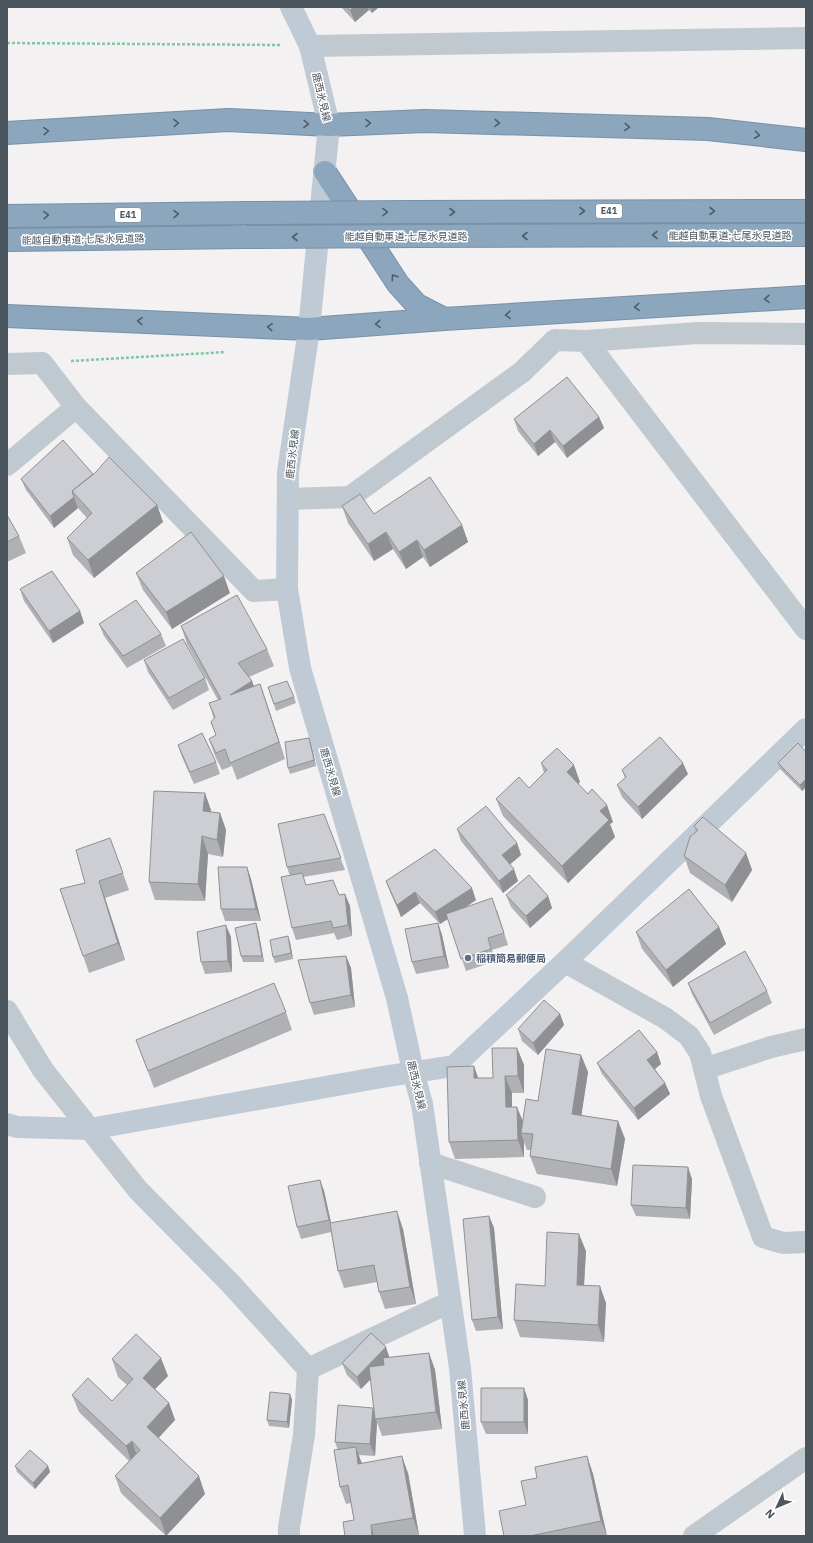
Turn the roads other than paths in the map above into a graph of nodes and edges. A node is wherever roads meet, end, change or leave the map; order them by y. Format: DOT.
graph roads {
  1 [pos="292,7"];
  2 [pos="806,38"];
  3 [pos="310,46"];
  4 [pos="328,125"];
  5 [pos="7,133"];
  6 [pos="806,140"];
  7 [pos="325,172"];
  8 [pos="806,211"];
  9 [pos="7,216"];
  10 [pos="806,235"];
  11 [pos="7,240"];
  12 [pos="806,297"];
  13 [pos="7,316"];
  14 [pos="444,319"];
  15 [pos="309,329"];
  16 [pos="806,334"];
  17 [pos="586,341"];
  18 [pos="7,364"];
  19 [pos="76,407"];
  20 [pos="7,465"];
  21 [pos="288,499"];
  22 [pos="288,589"];
  23 [pos="806,629"];
  24 [pos="806,729"];
  25 [pos="565,962"];
  26 [pos="7,1012"];
  27 [pos="806,1039"];
  28 [pos="704,1069"];
  29 [pos="413,1071"];
  30 [pos="7,1124"];
  31 [pos="90,1129"];
  32 [pos="430,1163"];
  33 [pos="535,1197"];
  34 [pos="806,1242"];
  35 [pos="450,1302"];
  36 [pos="308,1369"];
  37 [pos="806,1458"];
  38 [pos="289,1536"];
  39 [pos="475,1536"];
  40 [pos="694,1536"];
  1 -- 3 [label="main road, 鹿西氷見線"];
  2 -- 3 [label="street"];
  3 -- 4 [label="main road, 鹿西氷見線"];
  5 -- 4 [label="highway, one-way"];
  4 -- 6 [label="highway, one-way"];
  4 -- 7 [label="main road, 鹿西氷見線"];
  14 -- 7 [label="highway, one-way"];
  7 -- 15 [label="main road, 鹿西氷見線"];
  9 -- 8 [label="highway, E41, one-way, bridge"];
  10 -- 11 [label="highway, 能越自動車道;七尾氷見道路, one-way, bridge"];
  12 -- 14 [label="highway, one-way"];
  15 -- 13 [label="highway, one-way"];
  14 -- 15 [label="highway, one-way"];
  15 -- 21 [label="main road, 鹿西氷見線"];
  16 -- 17 [label="street"];
  17 -- 21 [label="street"];
  17 -- 23 [label="street"];
  18 -- 19 [label="street"];
  19 -- 20 [label="street"];
  19 -- 22 [label="street"];
  21 -- 22 [label="main road, 鹿西氷見線"];
  22 -- 29 [label="main road, 鹿西氷見線"];
  24 -- 25 [label="main road"];
  25 -- 28 [label="street"];
  25 -- 29 [label="main road"];
  26 -- 31 [label="street"];
  27 -- 28 [label="street"];
  28 -- 34 [label="street"];
  29 -- 31 [label="main road"];
  29 -- 32 [label="main road, 鹿西氷見線"];
  30 -- 31 [label="main road"];
  31 -- 36 [label="street"];
  32 -- 33 [label="street"];
  32 -- 35 [label="main road, 鹿西氷見線"];
  35 -- 36 [label="street"];
  35 -- 39 [label="main road, 鹿西氷見線"];
  36 -- 38 [label="street"];
  37 -- 40 [label="street"];
}
